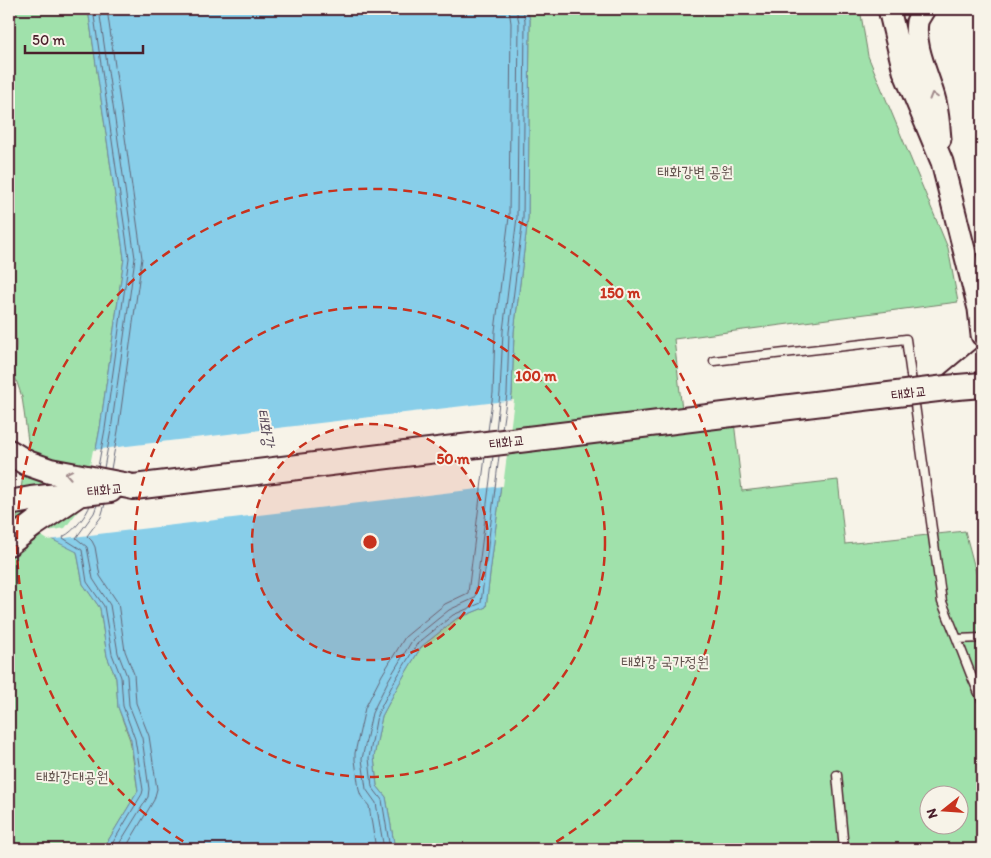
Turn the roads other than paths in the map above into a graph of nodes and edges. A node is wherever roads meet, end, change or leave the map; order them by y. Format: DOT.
graph roads {
  1 [pos="888,9"];
  2 [pos="924,9"];
  3 [pos="942,162"];
  4 [pos="982,335"];
  5 [pos="982,358"];
  6 [pos="714,361"];
  7 [pos="982,385"];
  8 [pos="946,388"];
  9 [pos="18,458"];
  10 [pos="134,487"];
  11 [pos="81,493"];
  12 [pos="20,501"];
  13 [pos="9,543"];
  14 [pos="982,638"];
  15 [pos="957,639"];
  16 [pos="982,700"];
  17 [pos="837,775"];
  18 [pos="844,849"];
  1 -- 3 [label="main road"];
  3 -- 2 [label="main road, one-way"];
  3 -- 4 [label="main road"];
  5 -- 8 [label="main road"];
  6 -- 15 [label="lane"];
  7 -- 8 [label="main road, 태화교, bridge"];
  8 -- 10 [label="main road, 태화교, bridge"];
  10 -- 9 [label="main road, one-way"];
  10 -- 11 [label="main road, 태화교"];
  11 -- 12 [label="main road, 태화교"];
  11 -- 13 [label="main road"];
  14 -- 15 [label="lane"];
  15 -- 16 [label="lane"];
  17 -- 18 [label="lane"];
}
